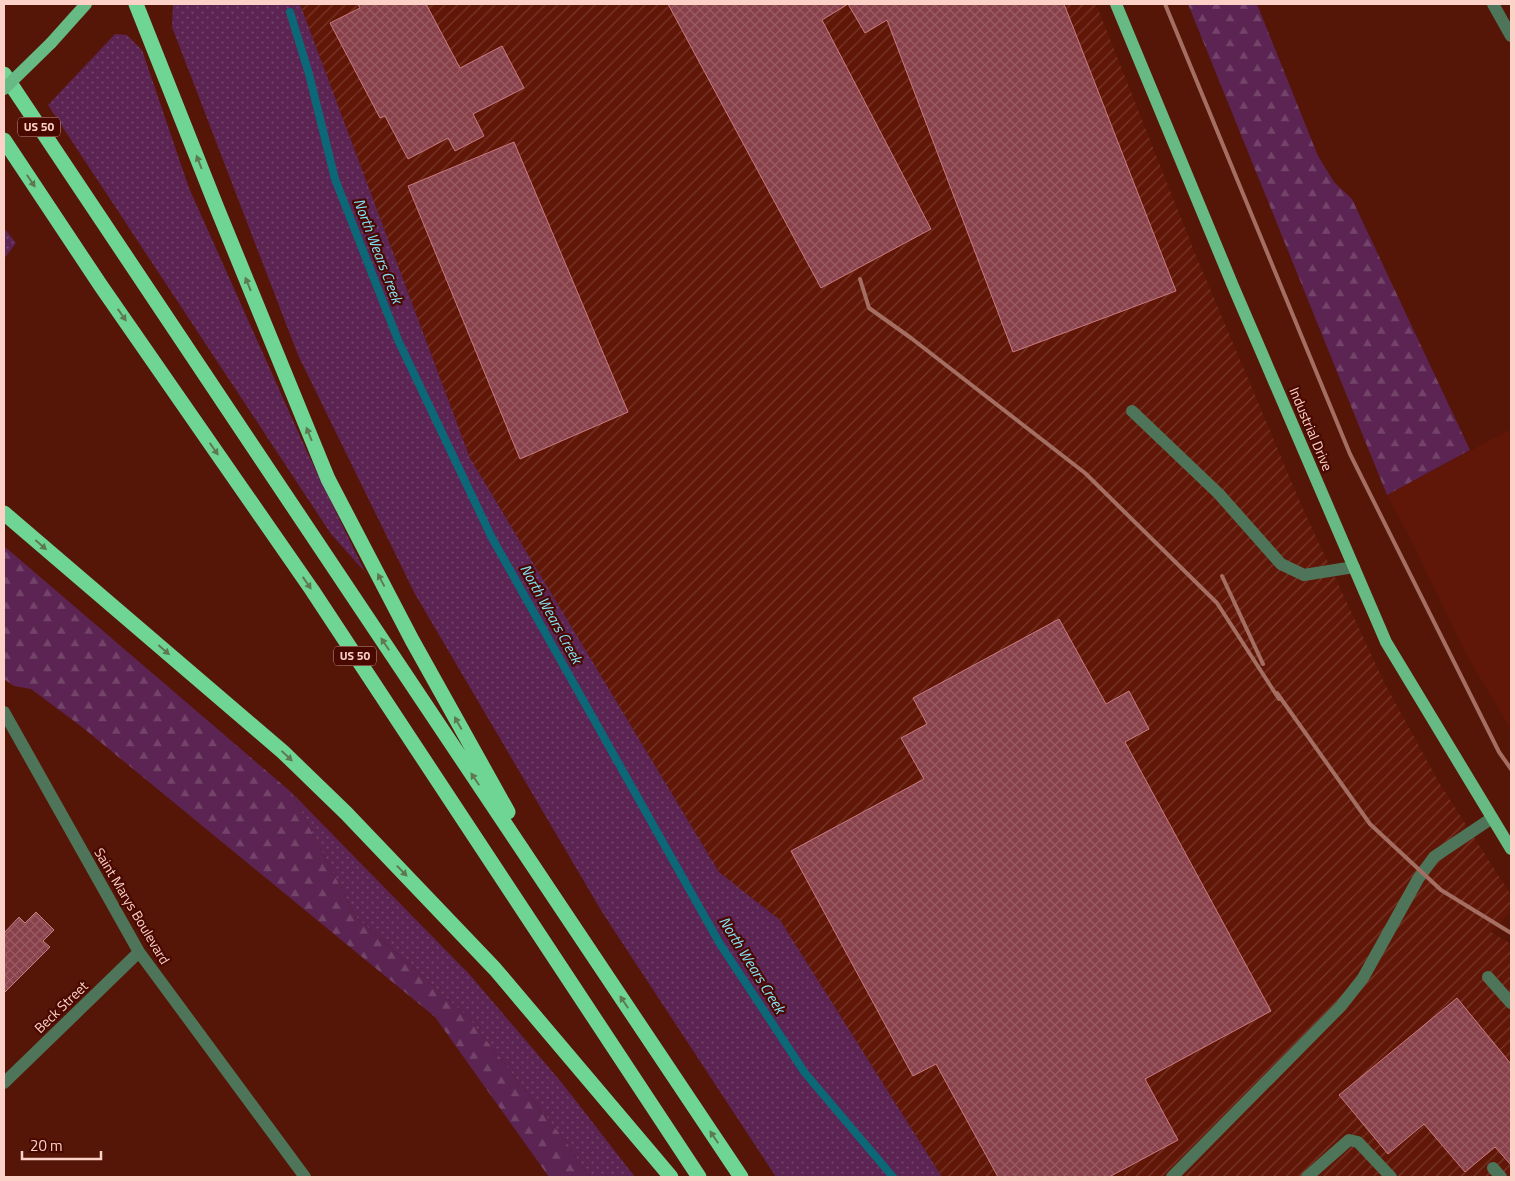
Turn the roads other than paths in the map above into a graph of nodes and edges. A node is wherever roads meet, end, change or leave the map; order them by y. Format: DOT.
graph roads {
  1 [pos="86,4"];
  2 [pos="136,4"];
  3 [pos="1116,4"];
  4 [pos="1493,4"];
  5 [pos="1511,36"];
  6 [pos="4,74"];
  7 [pos="4,89"];
  8 [pos="4,140"];
  9 [pos="1132,411"];
  10 [pos="4,513"];
  11 [pos="1354,567"];
  12 [pos="4,712"];
  13 [pos="1492,818"];
  14 [pos="1511,849"];
  15 [pos="558,903"];
  16 [pos="139,952"];
  17 [pos="1488,977"];
  18 [pos="1511,1003"];
  19 [pos="4,1083"];
  20 [pos="305,1177"];
  21 [pos="671,1177"];
  22 [pos="699,1177"];
  23 [pos="741,1177"];
  24 [pos="1172,1177"];
  25 [pos="1307,1177"];
  26 [pos="1391,1177"];
  1 -- 7 [label="main road, bridge"];
  15 -- 2 [label="highway, one-way"];
  3 -- 11 [label="main road, Industrial Drive"];
  4 -- 5 [label="street"];
  15 -- 6 [label="highway, US 50, one-way"];
  8 -- 22 [label="highway, US 50, one-way"];
  9 -- 11 [label="street"];
  10 -- 21 [label="highway, one-way"];
  11 -- 13 [label="main road, Industrial Drive"];
  12 -- 16 [label="street, Saint Marys Boulevard"];
  13 -- 14 [label="main road, Industrial Drive"];
  13 -- 24 [label="street"];
  23 -- 15 [label="highway, US 50, one-way"];
  16 -- 19 [label="street, Beck Street"];
  16 -- 20 [label="street, Saint Marys Boulevard"];
  17 -- 18 [label="street"];
  25 -- 26 [label="street"];
}
